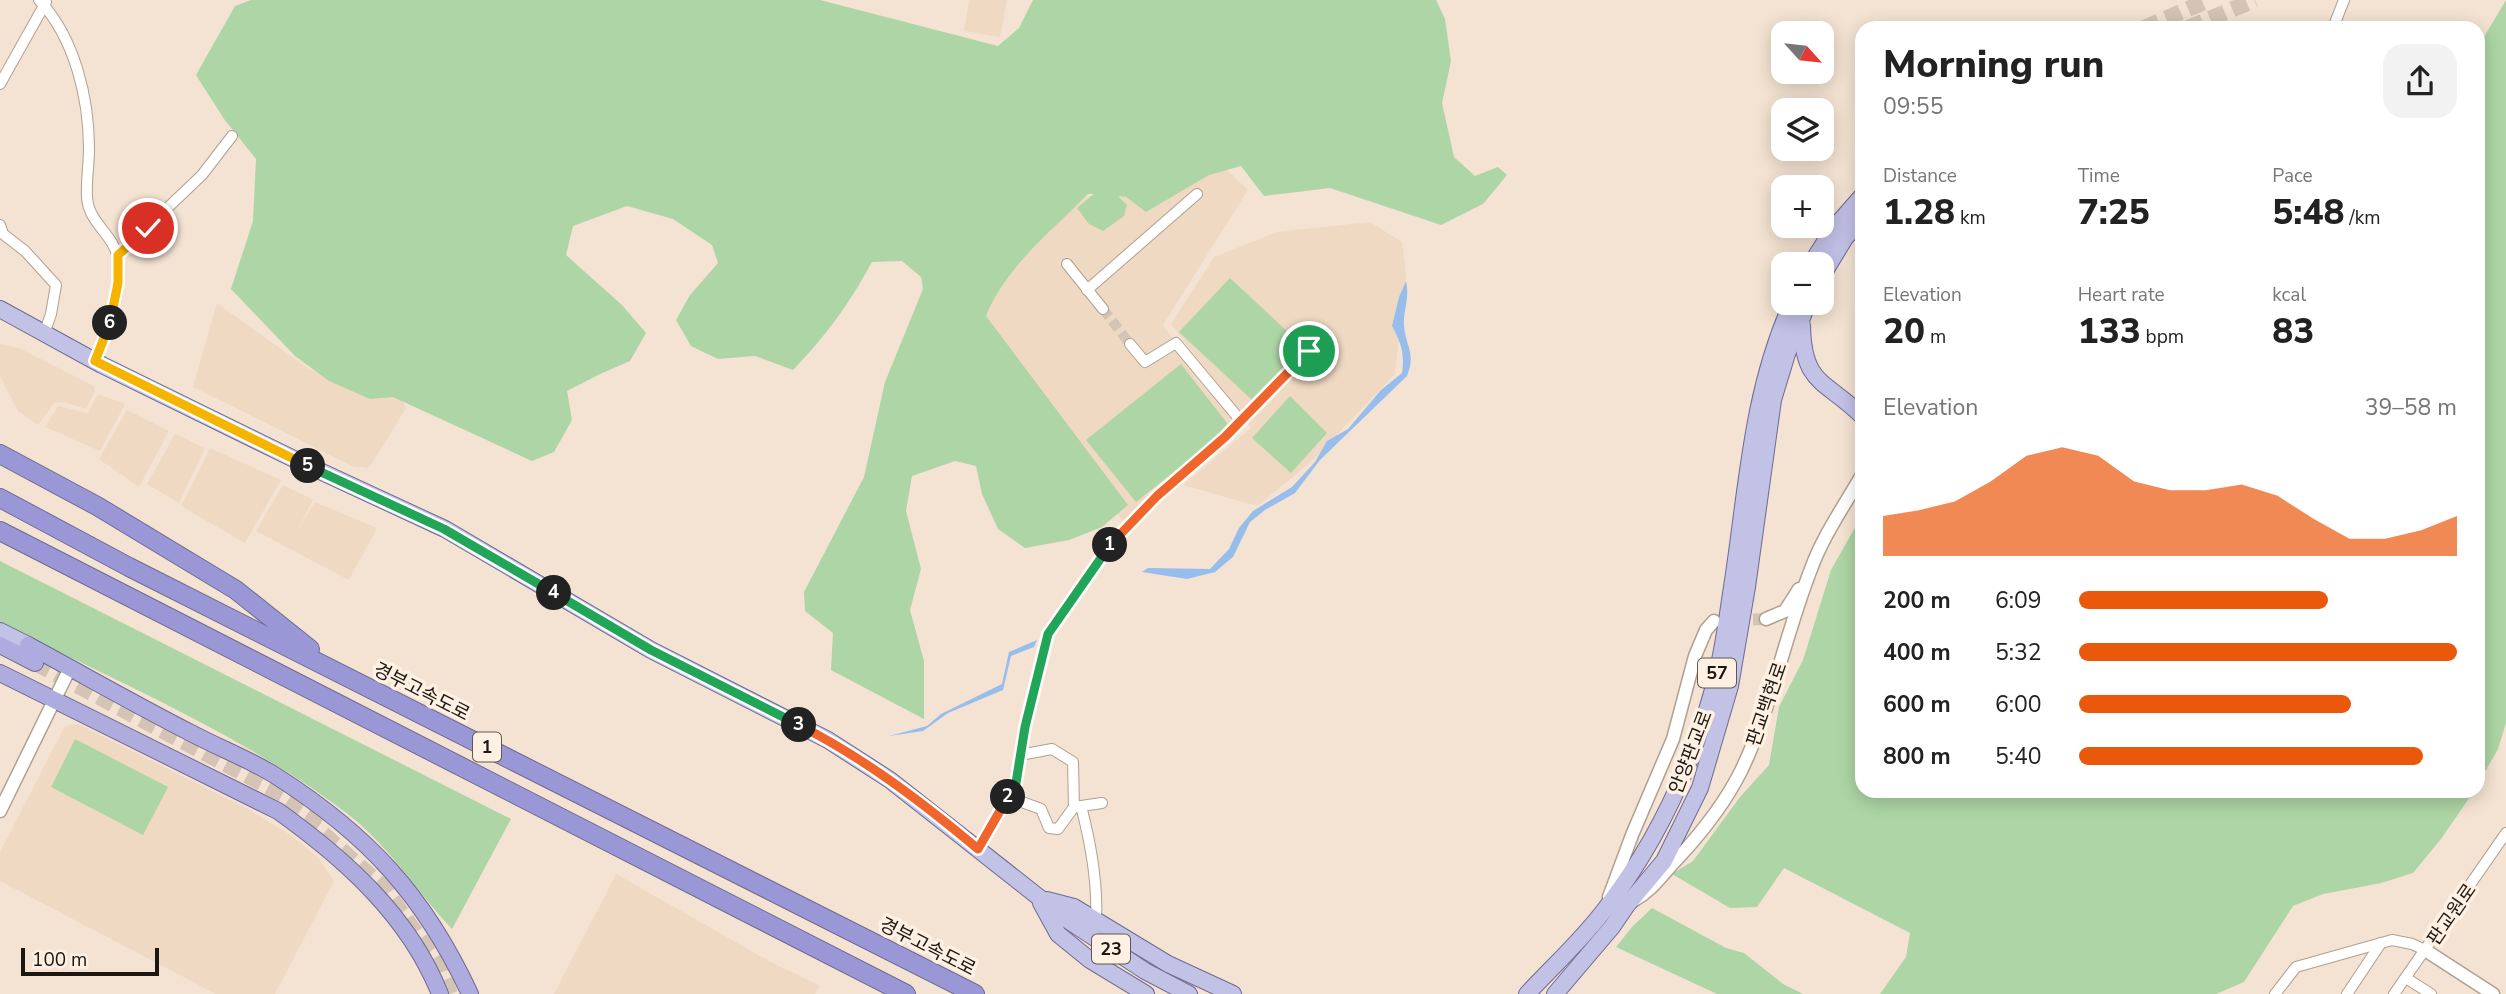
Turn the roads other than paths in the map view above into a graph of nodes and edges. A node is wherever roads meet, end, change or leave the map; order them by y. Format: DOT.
graph roads {
  1 [pos="2344,0"];
  2 [pos="43,2"];
  3 [pos="2336,21"];
  4 [pos="0,84"];
  5 [pos="232,136"];
  6 [pos="1197,194"];
  7 [pos="1855,204"];
  8 [pos="0,225"];
  9 [pos="1855,227"];
  10 [pos="1819,252"];
  11 [pos="118,255"];
  12 [pos="1834,256"];
  13 [pos="1067,264"];
  14 [pos="1087,290"];
  15 [pos="0,309"];
  16 [pos="1103,309"];
  17 [pos="1786,315"];
  18 [pos="1803,315"];
  19 [pos="1805,315"];
  20 [pos="44,334"];
  21 [pos="1130,344"];
  22 [pos="1309,351"];
  23 [pos="95,361"];
  24 [pos="1855,410"];
  25 [pos="1241,421"];
  26 [pos="0,454"];
  27 [pos="1855,487"];
  28 [pos="0,498"];
  29 [pos="0,531"];
  30 [pos="1810,571"];
  31 [pos="1714,621"];
  32 [pos="0,631"];
  33 [pos="1788,639"];
  34 [pos="0,645"];
  35 [pos="28,645"];
  36 [pos="0,657"];
  37 [pos="70,667"];
  38 [pos="337,671"];
  39 [pos="0,673"];
  40 [pos="53,701"];
  41 [pos="1020,755"];
  42 [pos="1008,797"];
  43 [pos="1102,803"];
  44 [pos="1078,807"];
  45 [pos="0,811"];
  46 [pos="2506,833"];
  47 [pos="978,849"];
  48 [pos="1038,898"];
  49 [pos="1627,905"];
  50 [pos="1604,911"];
  51 [pos="1096,921"];
  52 [pos="2381,943"];
  53 [pos="2425,950"];
  54 [pos="2406,978"];
  55 [pos="440,994"];
  56 [pos="470,994"];
  57 [pos="906,994"];
  58 [pos="975,994"];
  59 [pos="1146,994"];
  60 [pos="1189,994"];
  61 [pos="1233,994"];
  62 [pos="1527,994"];
  63 [pos="1555,994"];
  64 [pos="2275,994"];
  65 [pos="2347,994"];
  66 [pos="2394,994"];
  67 [pos="2431,994"];
  68 [pos="2493,994"];
  1 -- 3 [label="street"];
  2 -- 4 [label="street"];
  2 -- 11 [label="street"];
  5 -- 11 [label="street"];
  6 -- 14 [label="street"];
  7 -- 10 [label="main road"];
  8 -- 20 [label="street"];
  9 -- 12 [label="main road"];
  11 -- 23 [label="street"];
  13 -- 14 [label="street"];
  14 -- 16 [label="street"];
  15 -- 20 [label="main road, 23"];
  17 -- 50 [label="main road, 안양판교로 / 57"];
  18 -- 49 [label="main road, 안양판교로 / 57"];
  19 -- 24 [label="main road"];
  20 -- 23 [label="main road, 23"];
  21 -- 25 [label="street"];
  22 -- 25 [label="street"];
  23 -- 47 [label="main road, 23"];
  25 -- 41 [label="street"];
  26 -- 38 [label="highway"];
  27 -- 30 [label="street, 판교백현로"];
  28 -- 38 [label="highway, 경부고속도로 / 1"];
  29 -- 57 [label="highway, 1"];
  30 -- 33 [label="street, 판교백현로"];
  30 -- 33 [label="street"];
  31 -- 50 [label="street"];
  32 -- 35 [label="main road"];
  33 -- 49 [label="street, 판교백현로"];
  34 -- 36 [label="highway"];
  35 -- 37 [label="highway"];
  37 -- 40 [label="street"];
  37 -- 56 [label="highway"];
  38 -- 58 [label="highway, 경부고속도로 / 1"];
  39 -- 40 [label="highway"];
  40 -- 45 [label="street"];
  40 -- 55 [label="highway"];
  41 -- 42 [label="street"];
  41 -- 44 [label="street"];
  42 -- 44 [label="street"];
  42 -- 47 [label="street"];
  43 -- 44 [label="street"];
  44 -- 51 [label="street"];
  46 -- 53 [label="street, 판교원로"];
  47 -- 48 [label="main road, 23"];
  48 -- 51 [label="main road"];
  48 -- 59 [label="main road"];
  48 -- 60 [label="main road, 23"];
  49 -- 63 [label="main road, 안양판교로 / 57"];
  50 -- 62 [label="main road, 안양판교로 / 57"];
  51 -- 61 [label="main road"];
  52 -- 53 [label="street"];
  52 -- 64 [label="street"];
  52 -- 65 [label="street"];
  53 -- 54 [label="street, 판교원로"];
  53 -- 68 [label="street"];
  54 -- 66 [label="street, 판교원로"];
  54 -- 67 [label="street"];
}
